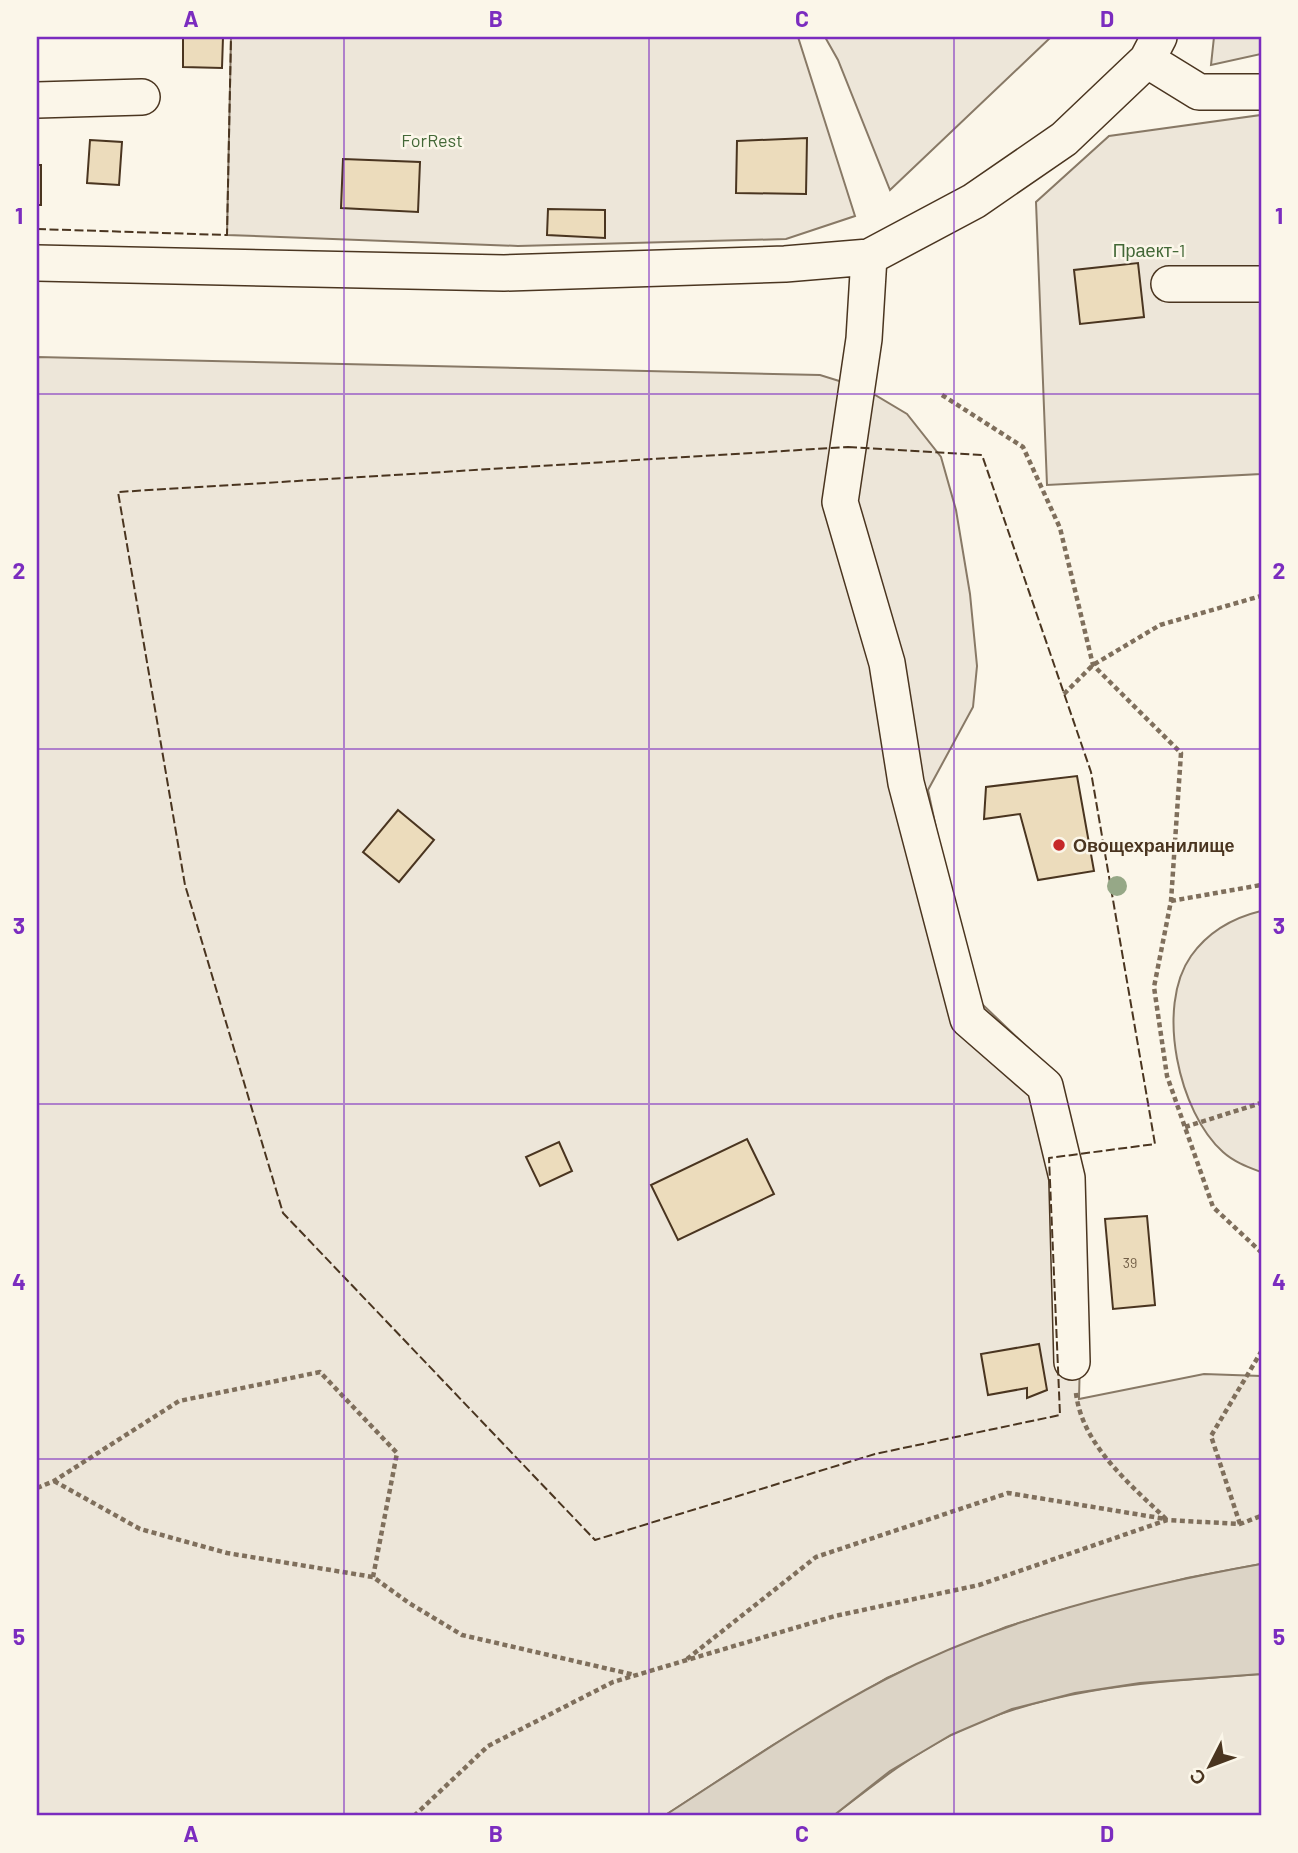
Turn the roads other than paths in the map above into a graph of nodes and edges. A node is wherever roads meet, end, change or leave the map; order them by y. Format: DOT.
graph roads {
  1 [pos="1153,48"];
  2 [pos="1261,92"];
  3 [pos="142,97"];
  4 [pos="37,100"];
  5 [pos="869,257"];
  6 [pos="37,263"];
  7 [pos="1169,284"];
  8 [pos="1261,284"];
  9 [pos="1072,1362"];
  1 -- 2 [label="street"];
  1 -- 5 [label="street"];
  3 -- 4 [label="street"];
  5 -- 6 [label="street"];
  5 -- 9 [label="street"];
  7 -- 8 [label="street"];
}
